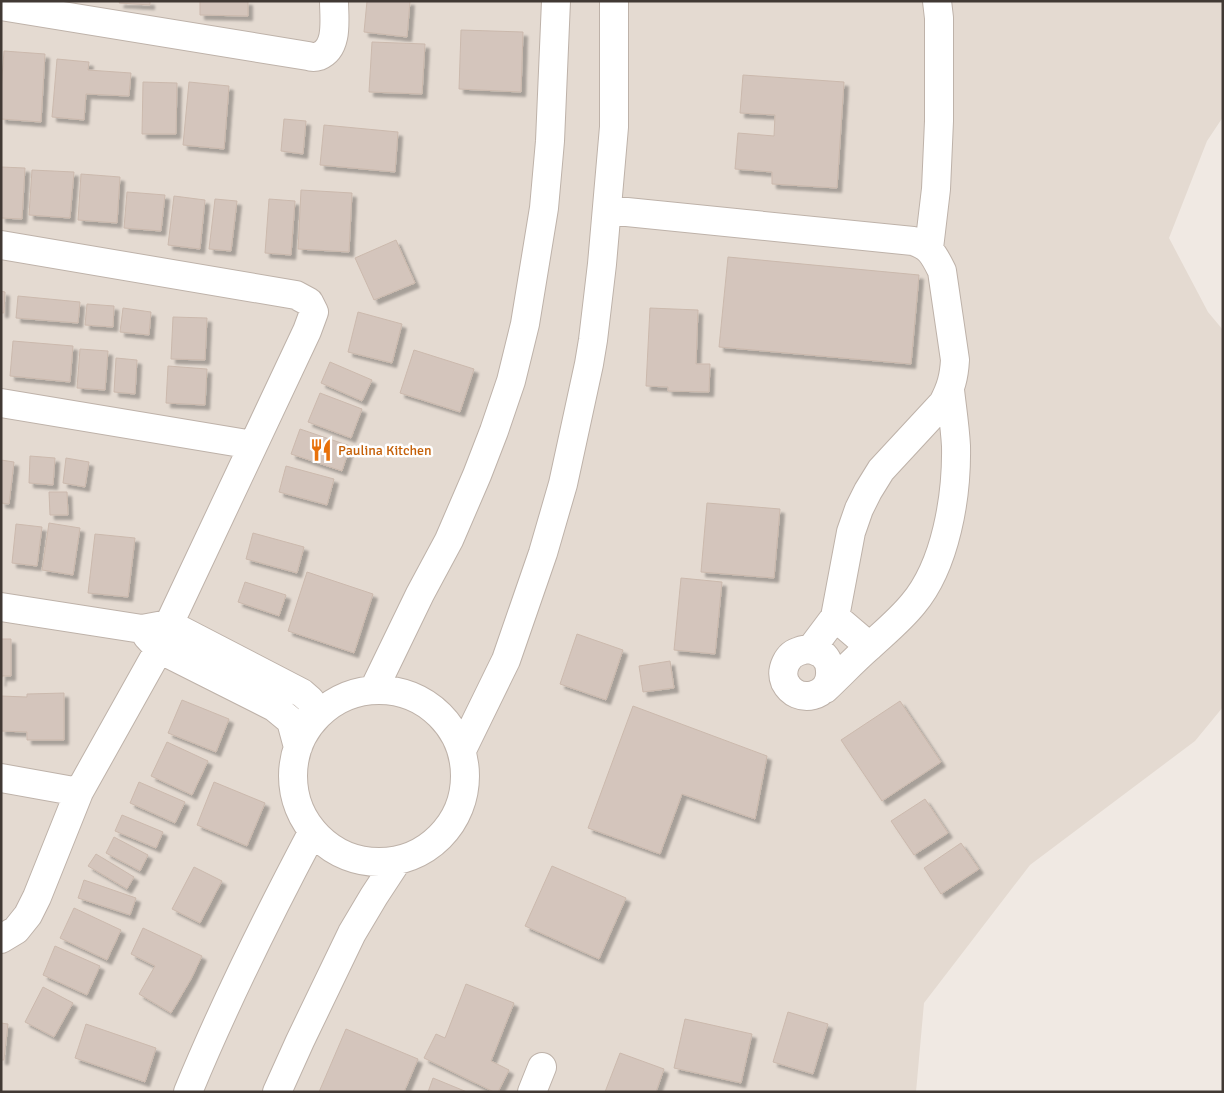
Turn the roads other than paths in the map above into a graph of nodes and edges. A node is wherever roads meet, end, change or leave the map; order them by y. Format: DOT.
graph roads {
  1 [pos="334,1"];
  2 [pos="556,1"];
  3 [pos="614,1"];
  4 [pos="937,1"];
  5 [pos="1,6"];
  6 [pos="607,210"];
  7 [pos="1,245"];
  8 [pos="929,248"];
  9 [pos="950,390"];
  10 [pos="1,403"];
  11 [pos="253,445"];
  12 [pos="1,607"];
  13 [pos="835,618"];
  14 [pos="170,624"];
  15 [pos="150,639"];
  16 [pos="869,646"];
  17 [pos="812,649"];
  18 [pos="825,688"];
  19 [pos="374,689"];
  20 [pos="317,715"];
  21 [pos="298,747"];
  22 [pos="462,750"];
  23 [pos="1,778"];
  24 [pos="79,792"];
  25 [pos="312,831"];
  26 [pos="397,862"];
  27 [pos="1,939"];
  28 [pos="542,1067"];
  29 [pos="188,1092"];
  30 [pos="277,1092"];
  31 [pos="532,1092"];
  1 -- 5 [label="street"];
  2 -- 19 [label="street"];
  3 -- 6 [label="street"];
  4 -- 8 [label="street"];
  6 -- 8 [label="street"];
  6 -- 22 [label="street"];
  7 -- 11 [label="street"];
  8 -- 9 [label="street"];
  9 -- 13 [label="street"];
  9 -- 16 [label="street"];
  10 -- 11 [label="street"];
  11 -- 14 [label="street"];
  12 -- 15 [label="street"];
  13 -- 16 [label="street"];
  13 -- 17 [label="street"];
  14 -- 15 [label="street"];
  14 -- 20 [label="street"];
  15 -- 21 [label="street"];
  15 -- 24 [label="street"];
  16 -- 18 [label="street"];
  17 -- 18 [label="street"];
  17 -- 18 [label="street"];
  19 -- 20 [label="street"];
  19 -- 22 [label="street"];
  20 -- 21 [label="street"];
  21 -- 25 [label="street"];
  22 -- 26 [label="street"];
  23 -- 24 [label="street"];
  24 -- 27 [label="street"];
  25 -- 26 [label="street"];
  25 -- 29 [label="street"];
  26 -- 30 [label="street"];
  28 -- 31 [label="street"];
}
